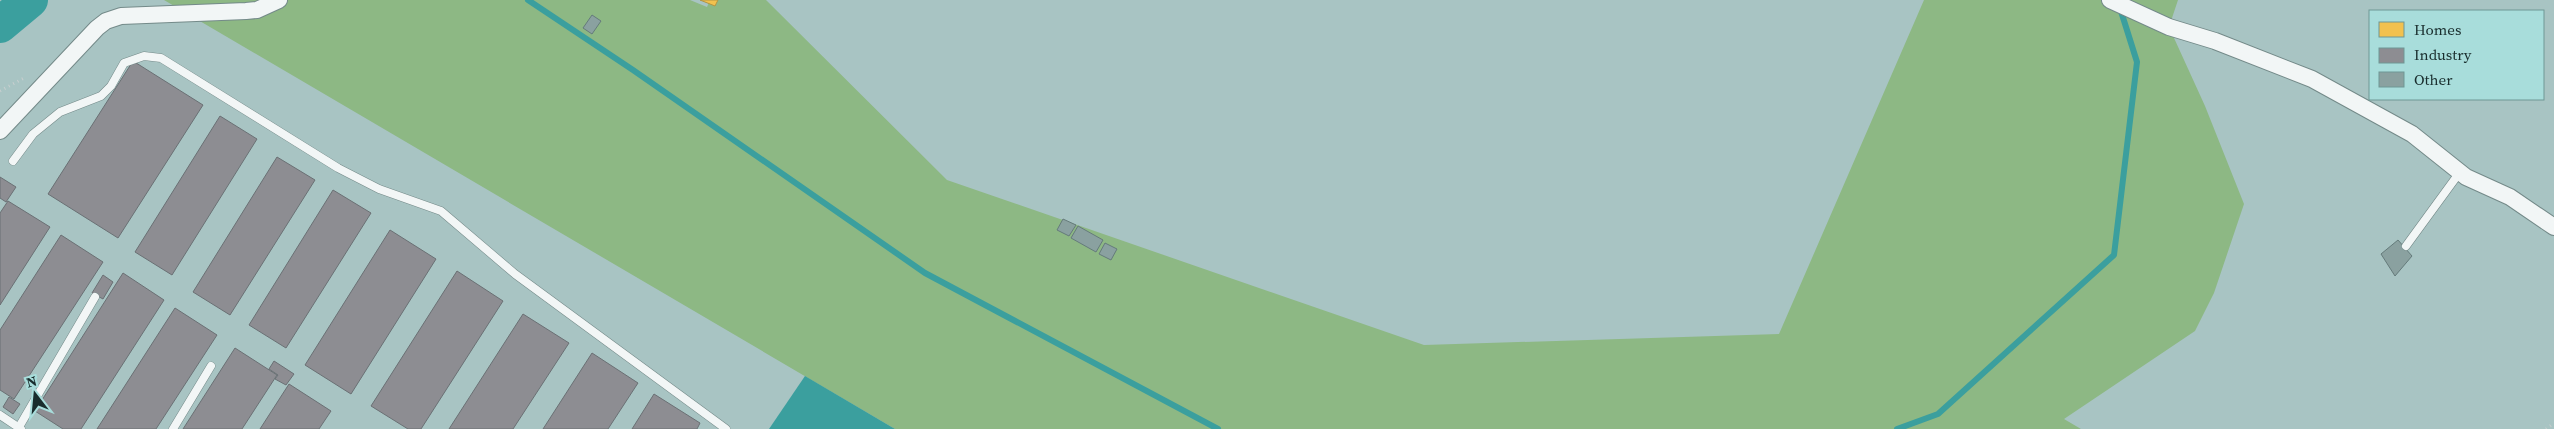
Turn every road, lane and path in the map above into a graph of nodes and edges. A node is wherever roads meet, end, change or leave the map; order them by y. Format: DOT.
graph roads {
  1 [pos="279,0"];
  2 [pos="2110,0"];
  3 [pos="0,131"];
  4 [pos="13,160"];
  5 [pos="2460,172"];
  6 [pos="2554,227"];
  7 [pos="2406,246"];
  8 [pos="95,297"];
  9 [pos="211,366"];
  10 [pos="0,415"];
  11 [pos="2554,423"];
  12 [pos="20,428"];
  13 [pos="174,429"];
  14 [pos="726,429"];
  15 [pos="2546,429"];
  1 -- 3 [label="street"];
  2 -- 5 [label="street"];
  4 -- 14 [label="lane"];
  5 -- 6 [label="street"];
  5 -- 7 [label="lane"];
  8 -- 12 [label="lane"];
  9 -- 13 [label="lane"];
  10 -- 12 [label="lane"];
  11 -- 15 [label="path"];
}
